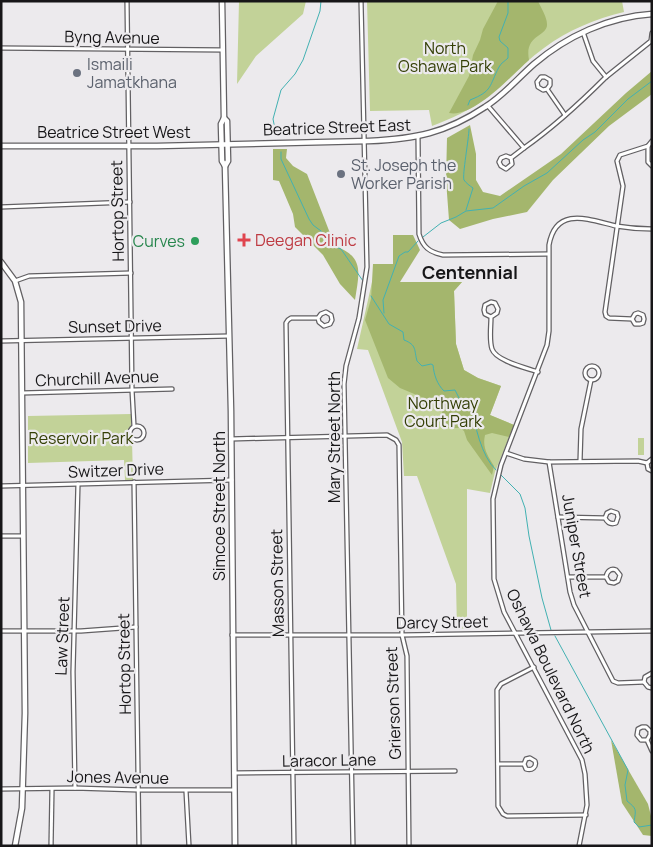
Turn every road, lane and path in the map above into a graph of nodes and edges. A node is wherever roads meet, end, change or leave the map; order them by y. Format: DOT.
graph roads {
  1 [pos="127,1"];
  2 [pos="222,1"];
  3 [pos="361,1"];
  4 [pos="652,14"];
  5 [pos="583,32"];
  6 [pos="652,33"];
  7 [pos="651,41"];
  8 [pos="1,48"];
  9 [pos="127,49"];
  10 [pos="223,50"];
  11 [pos="606,77"];
  12 [pos="547,89"];
  13 [pos="488,106"];
  14 [pos="566,116"];
  15 [pos="224,118"];
  16 [pos="418,137"];
  17 [pos="364,141"];
  18 [pos="652,141"];
  19 [pos="222,143"];
  20 [pos="228,143"];
  21 [pos="129,145"];
  22 [pos="1,146"];
  23 [pos="648,146"];
  24 [pos="524,148"];
  25 [pos="511,158"];
  26 [pos="225,166"];
  27 [pos="652,166"];
  28 [pos="130,202"];
  29 [pos="1,207"];
  30 [pos="618,226"];
  31 [pos="652,229"];
  32 [pos="548,254"];
  33 [pos="1,262"];
  34 [pos="131,273"];
  35 [pos="15,281"];
  36 [pos="491,317"];
  37 [pos="318,318"];
  38 [pos="632,319"];
  39 [pos="229,336"];
  40 [pos="131,338"];
  41 [pos="1,341"];
  42 [pos="22,341"];
  43 [pos="538,372"];
  44 [pos="590,380"];
  45 [pos="172,389"];
  46 [pos="132,390"];
  47 [pos="22,393"];
  48 [pos="134,426"];
  49 [pos="345,436"];
  50 [pos="286,438"];
  51 [pos="231,439"];
  52 [pos="506,452"];
  53 [pos="652,459"];
  54 [pos="580,461"];
  55 [pos="549,462"];
  56 [pos="646,463"];
  57 [pos="652,471"];
  58 [pos="232,480"];
  59 [pos="134,482"];
  60 [pos="78,484"];
  61 [pos="23,485"];
  62 [pos="1,486"];
  63 [pos="558,518"];
  64 [pos="605,518"];
  65 [pos="1,536"];
  66 [pos="24,536"];
  67 [pos="568,577"];
  68 [pos="606,577"];
  69 [pos="136,627"];
  70 [pos="25,631"];
  71 [pos="76,631"];
  72 [pos="652,631"];
  73 [pos="1,632"];
  74 [pos="588,632"];
  75 [pos="516,633"];
  76 [pos="232,634"];
  77 [pos="291,635"];
  78 [pos="348,635"];
  79 [pos="402,635"];
  80 [pos="534,668"];
  81 [pos="652,673"];
  82 [pos="644,682"];
  83 [pos="652,688"];
  84 [pos="647,740"];
  85 [pos="652,751"];
  86 [pos="498,764"];
  87 [pos="524,764"];
  88 [pos="408,771"];
  89 [pos="455,771"];
  90 [pos="351,772"];
  91 [pos="234,773"];
  92 [pos="294,773"];
  93 [pos="75,788"];
  94 [pos="52,789"];
  95 [pos="1,790"];
  96 [pos="23,790"];
  97 [pos="138,790"];
  98 [pos="234,790"];
  99 [pos="186,791"];
  100 [pos="586,815"];
  101 [pos="15,846"];
  102 [pos="51,846"];
  103 [pos="139,846"];
  104 [pos="189,846"];
  105 [pos="235,846"];
  106 [pos="294,846"];
  107 [pos="353,846"];
  108 [pos="409,846"];
  109 [pos="579,846"];
  1 -- 9 [label="street, Hortop Street"];
  2 -- 10 [label="street, Simcoe Street North"];
  3 -- 17 [label="street, Mary Street North"];
  4 -- 5 [label="street, Beatrice Street East"];
  5 -- 11 [label="street"];
  5 -- 13 [label="street, Beatrice Street East"];
  6 -- 7 [label="street"];
  7 -- 11 [label="street"];
  8 -- 9 [label="street, Byng Avenue"];
  9 -- 10 [label="street, Byng Avenue"];
  9 -- 21 [label="street, Hortop Street"];
  10 -- 15 [label="street, Simcoe Street North"];
  11 -- 14 [label="street"];
  12 -- 12 [label="street"];
  12 -- 14 [label="street"];
  13 -- 16 [label="street, Beatrice Street East"];
  13 -- 24 [label="street"];
  14 -- 24 [label="street"];
  15 -- 19 [label="street, Simcoe Street North"];
  15 -- 20 [label="street, Simcoe Street North"];
  16 -- 17 [label="street, Beatrice Street East"];
  16 -- 32 [label="street"];
  17 -- 20 [label="street, Beatrice Street East"];
  17 -- 49 [label="street, Mary Street North"];
  18 -- 23 [label="street"];
  19 -- 20 [label="street, Beatrice Street West"];
  19 -- 21 [label="street, Beatrice Street West"];
  19 -- 26 [label="street, Simcoe Street North"];
  20 -- 26 [label="street, Simcoe Street North"];
  21 -- 22 [label="street, Beatrice Street West"];
  21 -- 28 [label="street, Hortop Street"];
  23 -- 27 [label="street"];
  23 -- 30 [label="street"];
  24 -- 25 [label="street"];
  25 -- 25 [label="street"];
  26 -- 39 [label="street, Simcoe Street North"];
  28 -- 29 [label="street"];
  28 -- 34 [label="street, Hortop Street"];
  30 -- 31 [label="street, Oshawa Boulevard North"];
  30 -- 32 [label="street, Oshawa Boulevard North"];
  30 -- 38 [label="street"];
  32 -- 43 [label="street, Oshawa Boulevard North"];
  33 -- 35 [label="street"];
  34 -- 35 [label="street"];
  34 -- 40 [label="street, Hortop Street"];
  35 -- 42 [label="street"];
  36 -- 36 [label="street"];
  36 -- 43 [label="street"];
  37 -- 37 [label="street"];
  37 -- 50 [label="street, Masson Street"];
  39 -- 40 [label="street, Sunset Drive"];
  39 -- 51 [label="street, Simcoe Street North"];
  40 -- 42 [label="street, Sunset Drive"];
  40 -- 46 [label="street, Hortop Street"];
  41 -- 42 [label="street, Sunset Drive"];
  42 -- 47 [label="street"];
  43 -- 52 [label="street, Oshawa Boulevard North"];
  44 -- 44 [label="street"];
  44 -- 54 [label="street"];
  45 -- 46 [label="street, Churchill Avenue"];
  46 -- 47 [label="street, Churchill Avenue"];
  46 -- 48 [label="street, Hortop Street"];
  47 -- 61 [label="street"];
  48 -- 48 [label="street"];
  49 -- 50 [label="street"];
  49 -- 78 [label="street, Mary Street North"];
  49 -- 79 [label="street, Grierson Street"];
  50 -- 51 [label="street"];
  50 -- 77 [label="street, Masson Street"];
  51 -- 58 [label="street, Simcoe Street North"];
  52 -- 55 [label="street"];
  52 -- 75 [label="street, Oshawa Boulevard North"];
  53 -- 56 [label="street"];
  54 -- 55 [label="street"];
  54 -- 56 [label="street"];
  55 -- 63 [label="street, Juniper Street"];
  56 -- 57 [label="street"];
  58 -- 59 [label="street, Switzer Drive"];
  58 -- 76 [label="street, Simcoe Street North"];
  59 -- 60 [label="street, Switzer Drive"];
  59 -- 69 [label="street, Hortop Street"];
  60 -- 61 [label="street, Switzer Drive"];
  60 -- 71 [label="street, Law Street"];
  61 -- 62 [label="street, Switzer Drive"];
  61 -- 66 [label="street"];
  63 -- 64 [label="street"];
  63 -- 67 [label="street, Juniper Street"];
  64 -- 64 [label="street"];
  65 -- 66 [label="street"];
  66 -- 70 [label="street"];
  67 -- 68 [label="street"];
  67 -- 74 [label="street, Juniper Street"];
  68 -- 68 [label="street"];
  69 -- 71 [label="street"];
  69 -- 97 [label="street, Hortop Street"];
  70 -- 71 [label="street"];
  70 -- 73 [label="street"];
  70 -- 96 [label="street"];
  71 -- 93 [label="street, Law Street"];
  72 -- 74 [label="street, Darcy Street"];
  74 -- 75 [label="street, Darcy Street"];
  74 -- 82 [label="street, Juniper Street"];
  75 -- 79 [label="street, Darcy Street"];
  75 -- 80 [label="street, Oshawa Boulevard North"];
  76 -- 77 [label="street, Darcy Street"];
  76 -- 91 [label="street, Simcoe Street North"];
  77 -- 78 [label="street, Darcy Street"];
  77 -- 92 [label="street, Masson Street"];
  78 -- 79 [label="street, Darcy Street"];
  78 -- 90 [label="street, Mary Street North"];
  79 -- 88 [label="street, Grierson Street"];
  80 -- 86 [label="street"];
  80 -- 100 [label="street, Oshawa Boulevard North"];
  81 -- 82 [label="street"];
  82 -- 83 [label="street"];
  84 -- 84 [label="street"];
  84 -- 85 [label="street"];
  86 -- 87 [label="street"];
  86 -- 100 [label="street"];
  88 -- 89 [label="street, Laracor Lane"];
  88 -- 90 [label="street, Laracor Lane"];
  88 -- 108 [label="street, Grierson Street"];
  90 -- 92 [label="street, Laracor Lane"];
  90 -- 107 [label="street, Mary Street North"];
  91 -- 92 [label="street, Laracor Lane"];
  91 -- 98 [label="street, Simcoe Street North"];
  92 -- 106 [label="street, Masson Street"];
  93 -- 94 [label="street, Jones Avenue"];
  93 -- 97 [label="street, Jones Avenue"];
  94 -- 96 [label="street, Jones Avenue"];
  94 -- 102 [label="street"];
  95 -- 96 [label="street, Jones Avenue"];
  96 -- 101 [label="street"];
  97 -- 99 [label="street, Jones Avenue"];
  97 -- 103 [label="street, Hortop Street"];
  98 -- 99 [label="street, Jones Avenue"];
  98 -- 105 [label="street, Simcoe Street North"];
  99 -- 104 [label="street"];
  100 -- 109 [label="street, Oshawa Boulevard North"];
}
